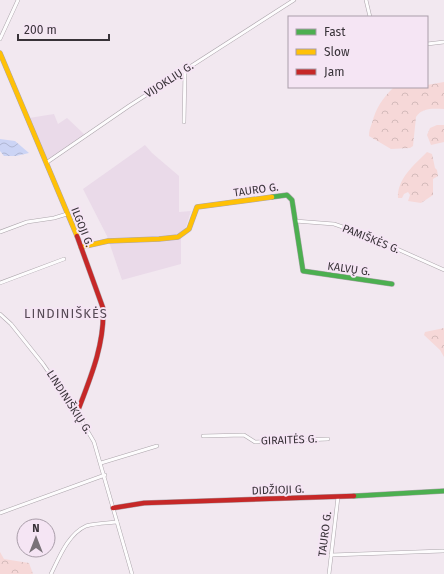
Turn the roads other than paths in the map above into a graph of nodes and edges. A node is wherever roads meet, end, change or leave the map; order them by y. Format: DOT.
graph roads {
  1 [pos="18,0"];
  2 [pos="294,0"];
  3 [pos="366,0"];
  4 [pos="370,16"];
  5 [pos="0,39"];
  6 [pos="444,42"];
  7 [pos="428,44"];
  8 [pos="0,53"];
  9 [pos="185,70"];
  10 [pos="184,122"];
  11 [pos="46,163"];
  12 [pos="67,214"];
  13 [pos="295,221"];
  14 [pos="0,232"];
  15 [pos="81,247"];
  16 [pos="64,259"];
  17 [pos="444,270"];
  18 [pos="303,272"];
  19 [pos="0,283"];
  20 [pos="392,284"];
  21 [pos="0,314"];
  22 [pos="77,413"];
  23 [pos="203,436"];
  24 [pos="328,438"];
  25 [pos="157,446"];
  26 [pos="101,463"];
  27 [pos="105,475"];
  28 [pos="444,491"];
  29 [pos="338,496"];
  30 [pos="114,508"];
  31 [pos="0,513"];
  32 [pos="117,522"];
  33 [pos="443,551"];
  34 [pos="331,555"];
  35 [pos="51,574"];
  36 [pos="132,574"];
  37 [pos="329,574"];
  1 -- 5 [label="street"];
  2 -- 9 [label="street, VIJOKLIŲ G."];
  3 -- 4 [label="street"];
  6 -- 7 [label="street"];
  8 -- 11 [label="street, ILGOJI G."];
  9 -- 10 [label="street"];
  9 -- 11 [label="street, VIJOKLIŲ G."];
  11 -- 12 [label="street, ILGOJI G."];
  12 -- 14 [label="street"];
  12 -- 15 [label="street, ILGOJI G."];
  13 -- 15 [label="street, TAURO G."];
  13 -- 17 [label="street, PAMIŠKĖS G."];
  13 -- 18 [label="street, TAURO G."];
  15 -- 22 [label="street, ILGOJI G."];
  16 -- 19 [label="street"];
  18 -- 20 [label="street, KALVŲ G."];
  21 -- 22 [label="street, LINDINIŠKIŲ G."];
  22 -- 26 [label="street, LINDINIŠKIŲ G."];
  23 -- 24 [label="street, GIRAITĖS G."];
  25 -- 26 [label="street"];
  26 -- 27 [label="street, LINDINIŠKIŲ G."];
  27 -- 30 [label="street, LINDINIŠKIŲ G."];
  27 -- 31 [label="street"];
  28 -- 29 [label="street, DIDŽIOJI G."];
  29 -- 30 [label="street, DIDŽIOJI G."];
  29 -- 34 [label="street, TAURO G."];
  30 -- 32 [label="street, LINDINIŠKIŲ G."];
  32 -- 35 [label="street"];
  32 -- 36 [label="street, LINDINIŠKIŲ G."];
  33 -- 34 [label="street"];
  34 -- 37 [label="street, TAURO G."];
}
